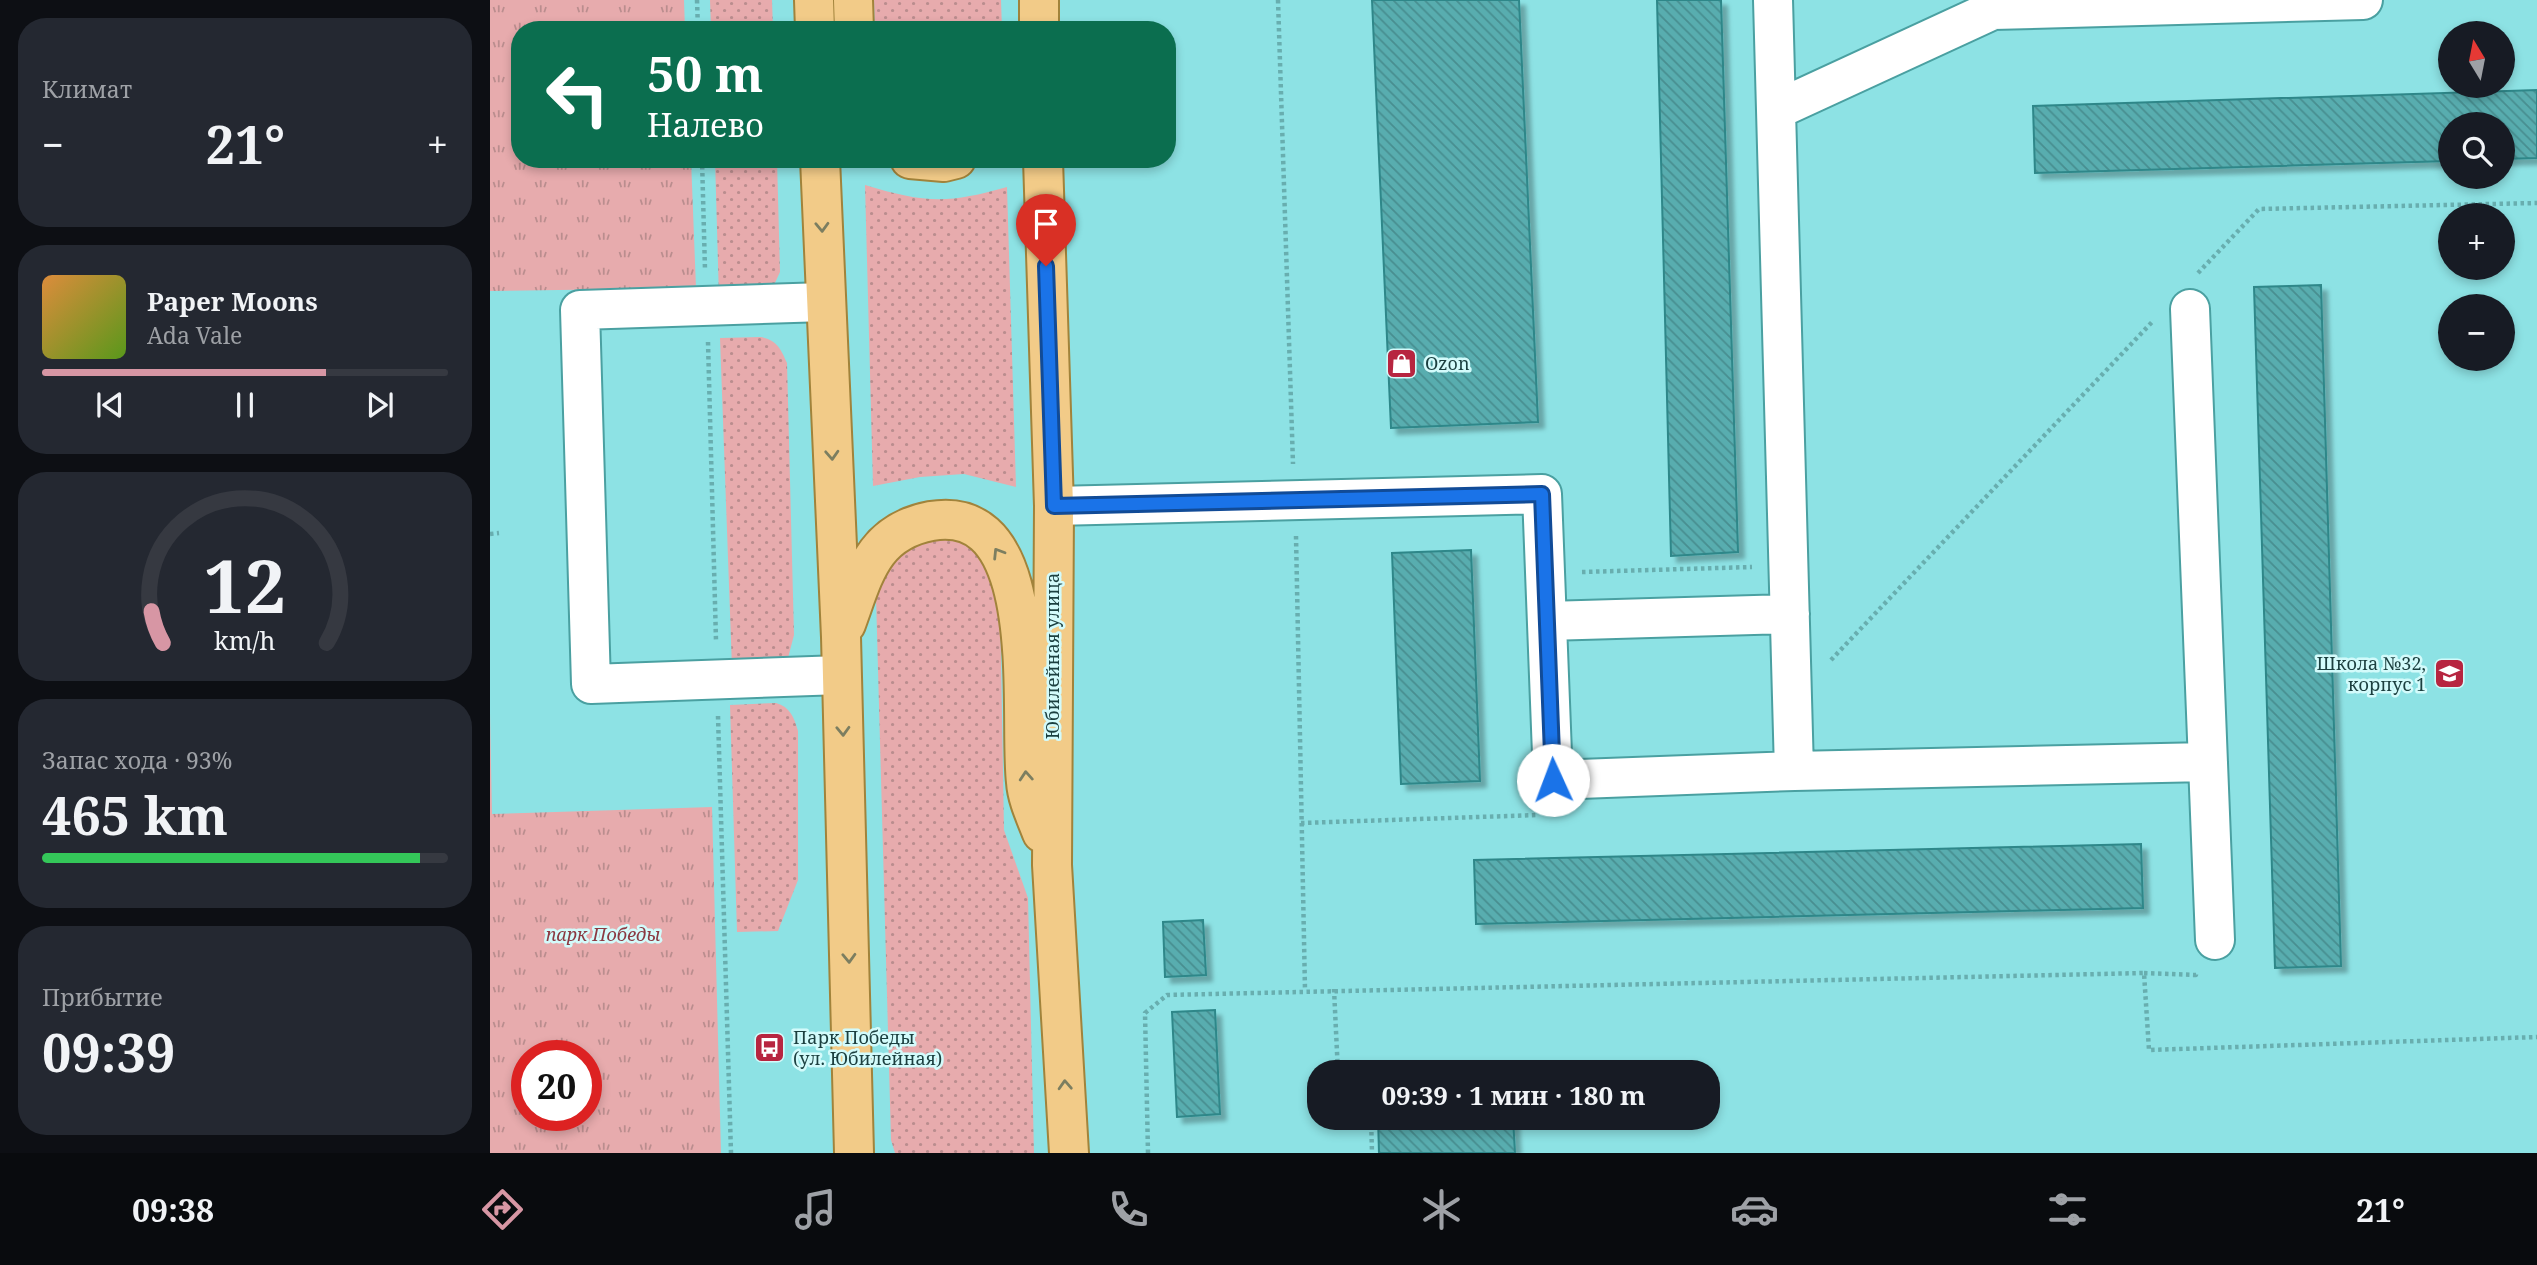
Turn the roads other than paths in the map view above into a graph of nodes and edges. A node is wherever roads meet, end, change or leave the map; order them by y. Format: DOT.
graph roads {
  1 [pos="814,0"];
  2 [pos="853,0"];
  3 [pos="1039,0"];
  4 [pos="1773,0"];
  5 [pos="2363,0"];
  6 [pos="2079,4"];
  7 [pos="815,21"];
  8 [pos="854,21"];
  9 [pos="1039,21"];
  10 [pos="1776,110"];
  11 [pos="820,168"];
  12 [pos="1043,168"];
  13 [pos="825,302"];
  14 [pos="2190,309"];
  15 [pos="1054,506"];
  16 [pos="1790,614"];
  17 [pos="1547,621"];
  18 [pos="841,637"];
  19 [pos="841,675"];
  20 [pos="2208,762"];
  21 [pos="1794,771"];
  22 [pos="1052,865"];
  23 [pos="2205,951"];
  24 [pos="854,1153"];
  25 [pos="1069,1153"];
  1 -- 7 [label="main road"];
  2 -- 8 [label="main road"];
  3 -- 9 [label="main road"];
  4 -- 10 [label="lane"];
  5 -- 6 [label="lane"];
  6 -- 10 [label="lane"];
  10 -- 16 [label="lane"];
  11 -- 13 [label="main road, one-way"];
  12 -- 15 [label="main road, Юбилейная улица"];
  13 -- 18 [label="main road, one-way"];
  13 -- 19 [label="lane"];
  14 -- 20 [label="lane"];
  15 -- 17 [label="lane"];
  15 -- 22 [label="main road, Юбилейная улица"];
  16 -- 17 [label="lane"];
  16 -- 21 [label="lane"];
  17 -- 21 [label="lane"];
  18 -- 19 [label="main road"];
  22 -- 18 [label="main road, one-way"];
  19 -- 24 [label="main road, one-way"];
  20 -- 21 [label="lane"];
  20 -- 23 [label="lane"];
  25 -- 22 [label="main road, Юбилейная улица, one-way"];
}
